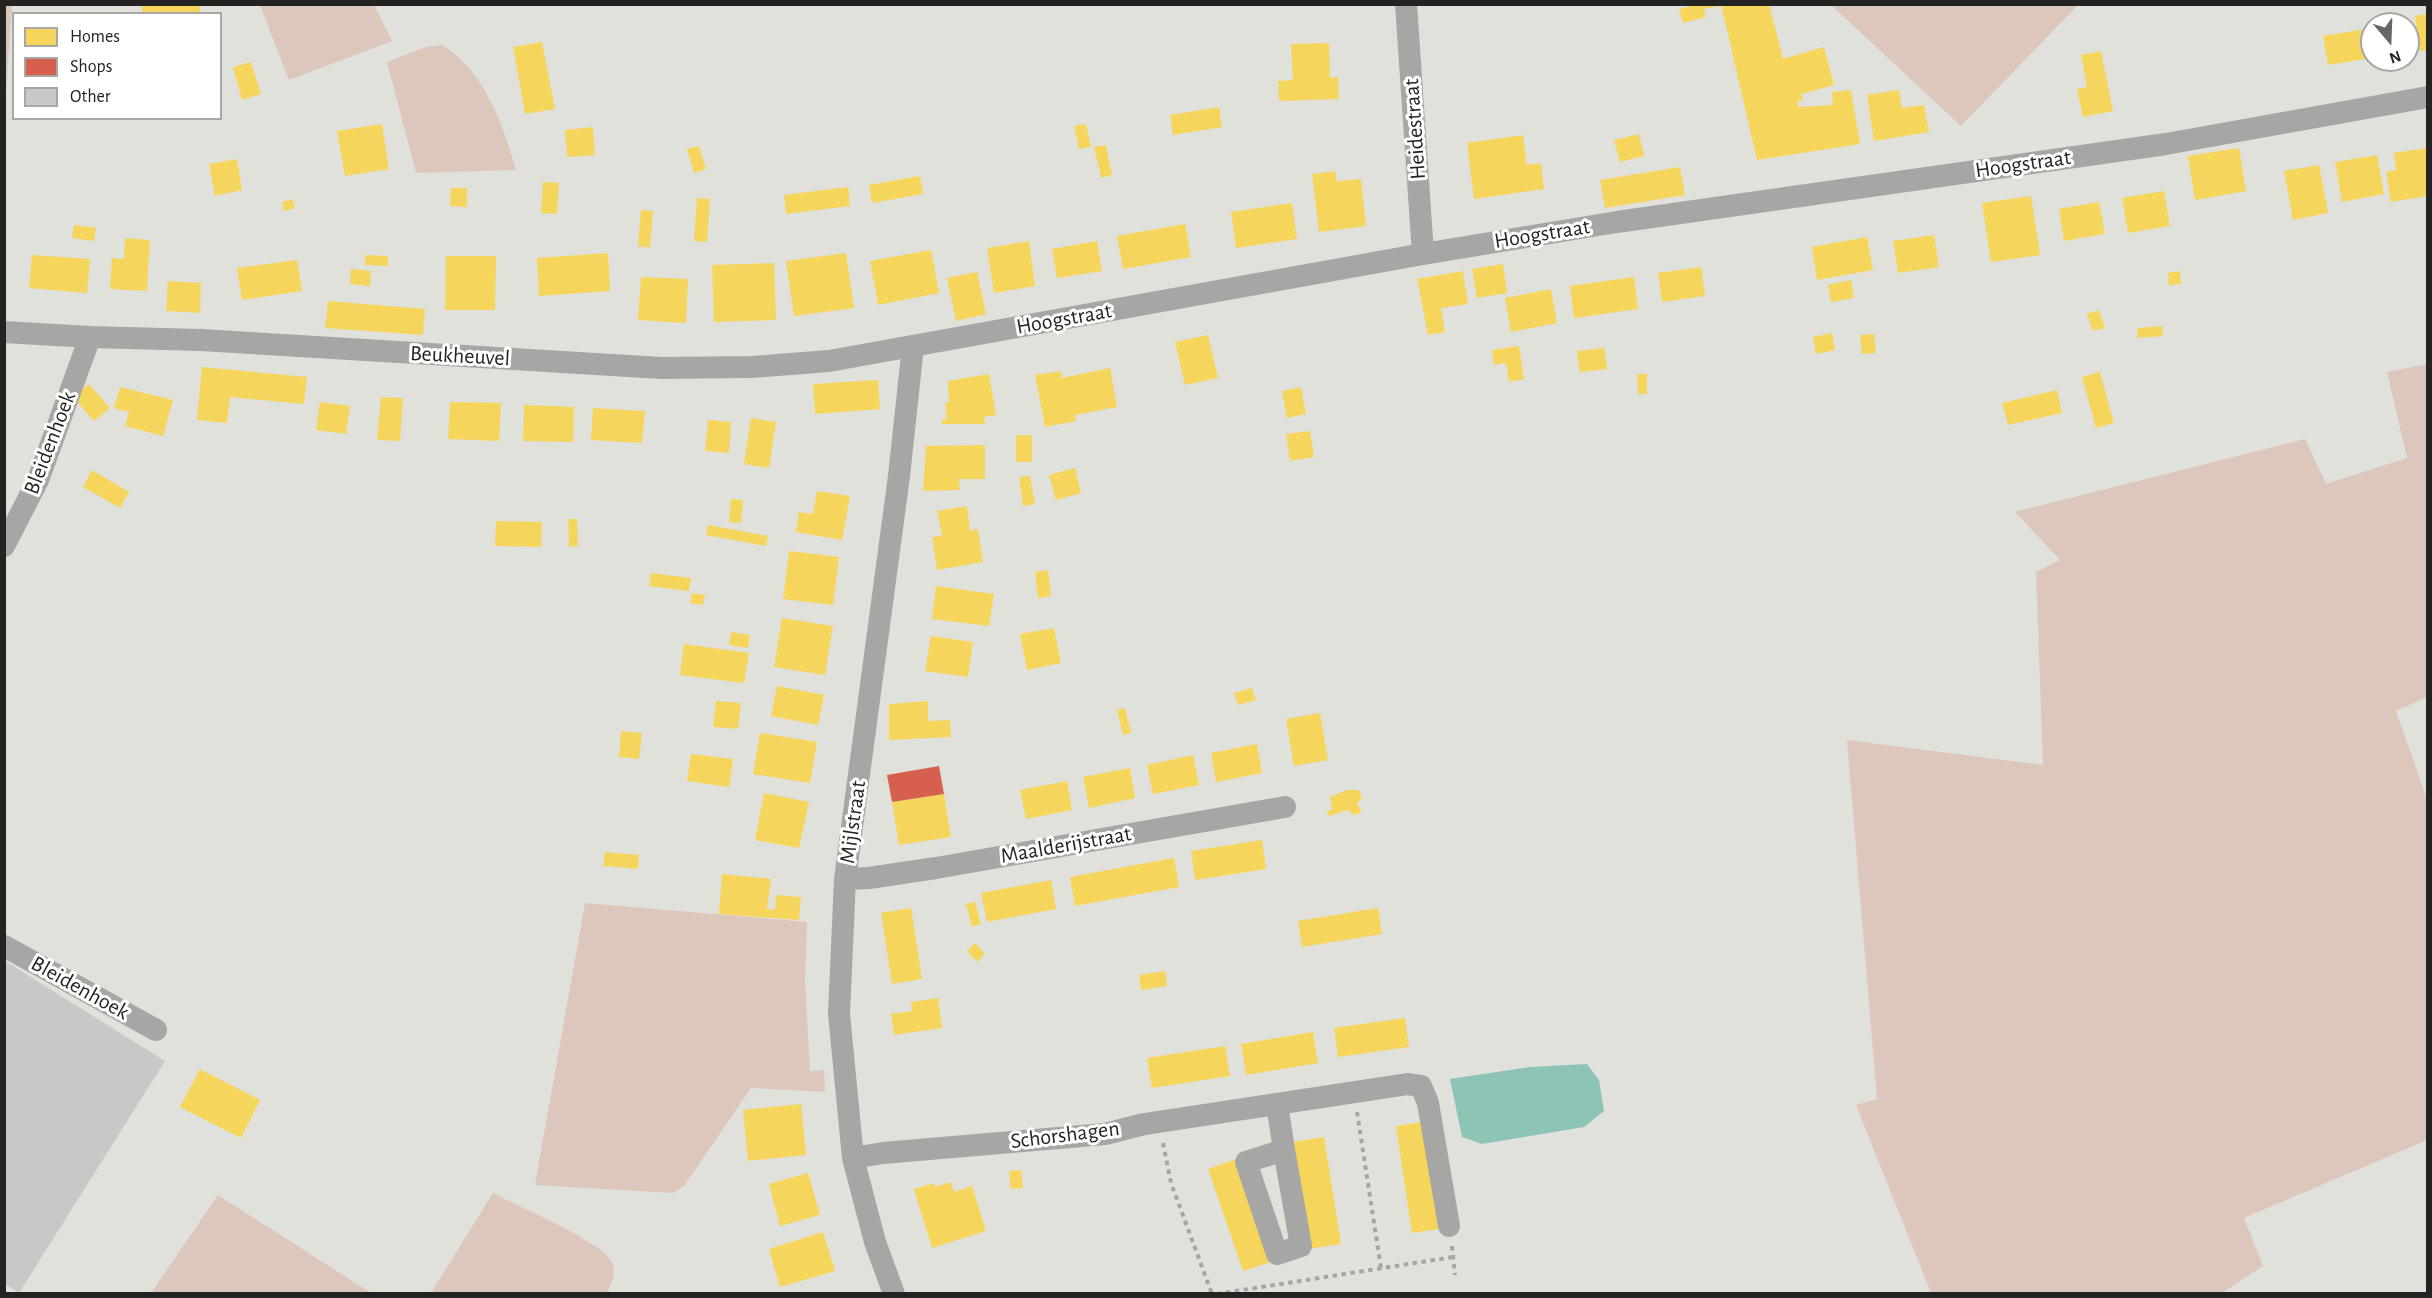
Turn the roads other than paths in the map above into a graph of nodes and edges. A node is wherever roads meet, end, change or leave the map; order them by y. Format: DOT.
graph roads {
  1 [pos="1406,4"];
  2 [pos="2427,97"];
  3 [pos="1423,254"];
  4 [pos="4,332"];
  5 [pos="90,337"];
  6 [pos="913,346"];
  7 [pos="4,546"];
  8 [pos="1286,807"];
  9 [pos="845,879"];
  10 [pos="4,946"];
  11 [pos="156,1030"];
  12 [pos="1277,1104"];
  13 [pos="1284,1150"];
  14 [pos="853,1158"];
  15 [pos="1449,1226"];
  16 [pos="894,1293"];
  1 -- 3 [label="street, Heidestraat"];
  2 -- 3 [label="street, Hoogstraat"];
  3 -- 6 [label="street, Hoogstraat"];
  4 -- 5 [label="street, Beukheuvel"];
  5 -- 6 [label="street, Beukheuvel"];
  5 -- 7 [label="street, Bleidenhoek"];
  6 -- 9 [label="street, Mijlstraat"];
  8 -- 9 [label="street, Maalderijstraat"];
  9 -- 14 [label="street, Mijlstraat"];
  10 -- 11 [label="street, Bleidenhoek"];
  12 -- 13 [label="street"];
  12 -- 14 [label="street, Schorshagen"];
  12 -- 15 [label="street, Schorshagen"];
  14 -- 16 [label="street, Mijlstraat"];
}
